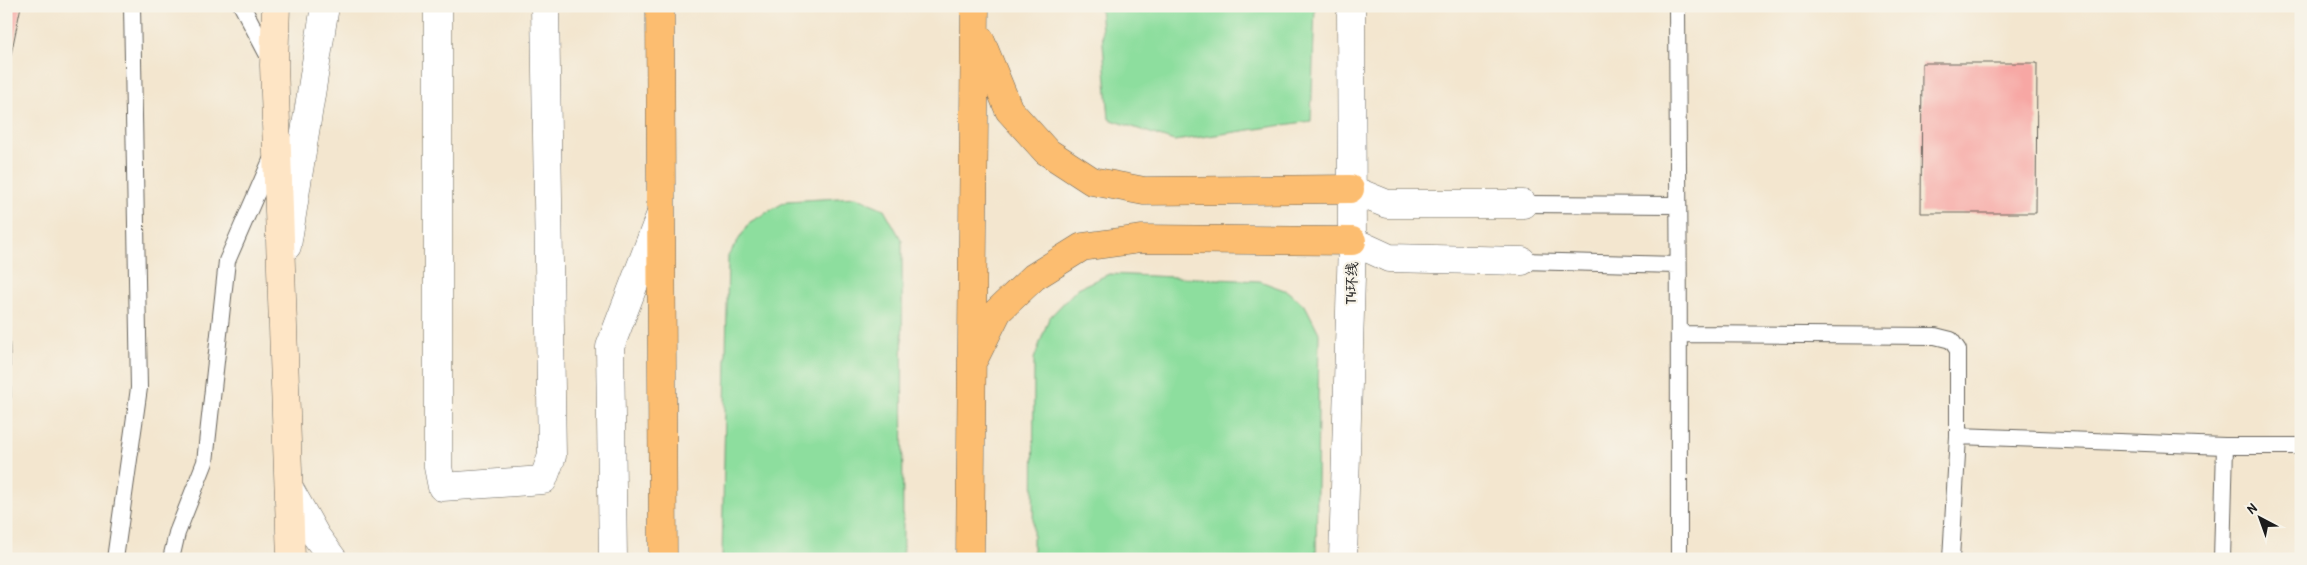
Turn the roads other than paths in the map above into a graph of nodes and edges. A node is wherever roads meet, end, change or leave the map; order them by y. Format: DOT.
graph roads {
  1 [pos="132,6"];
  2 [pos="242,6"];
  3 [pos="276,6"];
  4 [pos="325,6"];
  5 [pos="438,6"];
  6 [pos="545,6"];
  7 [pos="1351,6"];
  8 [pos="1677,6"];
  9 [pos="660,7"];
  10 [pos="975,16"];
  11 [pos="274,65"];
  12 [pos="276,149"];
  13 [pos="1350,189"];
  14 [pos="1523,204"];
  15 [pos="1678,205"];
  16 [pos="660,216"];
  17 [pos="1352,241"];
  18 [pos="1522,261"];
  19 [pos="1678,265"];
  20 [pos="281,279"];
  21 [pos="1680,334"];
  22 [pos="972,362"];
  23 [pos="1958,436"];
  24 [pos="2225,446"];
  25 [pos="2301,446"];
  26 [pos="289,488"];
  27 [pos="115,559"];
  28 [pos="171,559"];
  29 [pos="291,559"];
  30 [pos="333,559"];
  31 [pos="613,559"];
  32 [pos="663,559"];
  33 [pos="970,559"];
  34 [pos="1343,559"];
  35 [pos="1679,559"];
  36 [pos="1951,559"];
  37 [pos="2222,559"];
  1 -- 27 [label="lane"];
  2 -- 11 [label="lane"];
  3 -- 11 [label="main road"];
  4 -- 20 [label="street"];
  5 -- 6 [label="street"];
  7 -- 13 [label="street, T4环线"];
  8 -- 15 [label="lane"];
  9 -- 16 [label="main road"];
  10 -- 13 [label="main road"];
  10 -- 22 [label="main road"];
  11 -- 12 [label="main road"];
  12 -- 20 [label="main road"];
  12 -- 28 [label="lane"];
  13 -- 14 [label="street"];
  13 -- 17 [label="street, T4环线"];
  14 -- 15 [label="lane"];
  15 -- 19 [label="lane"];
  16 -- 31 [label="street"];
  16 -- 32 [label="main road"];
  17 -- 18 [label="street"];
  17 -- 22 [label="main road"];
  17 -- 34 [label="street, T4环线"];
  18 -- 19 [label="lane"];
  19 -- 21 [label="lane"];
  20 -- 26 [label="main road"];
  21 -- 23 [label="lane"];
  21 -- 35 [label="lane"];
  22 -- 33 [label="main road"];
  23 -- 24 [label="lane"];
  23 -- 36 [label="lane"];
  24 -- 25 [label="lane"];
  24 -- 37 [label="lane"];
  26 -- 29 [label="main road"];
  26 -- 30 [label="street"];
}
